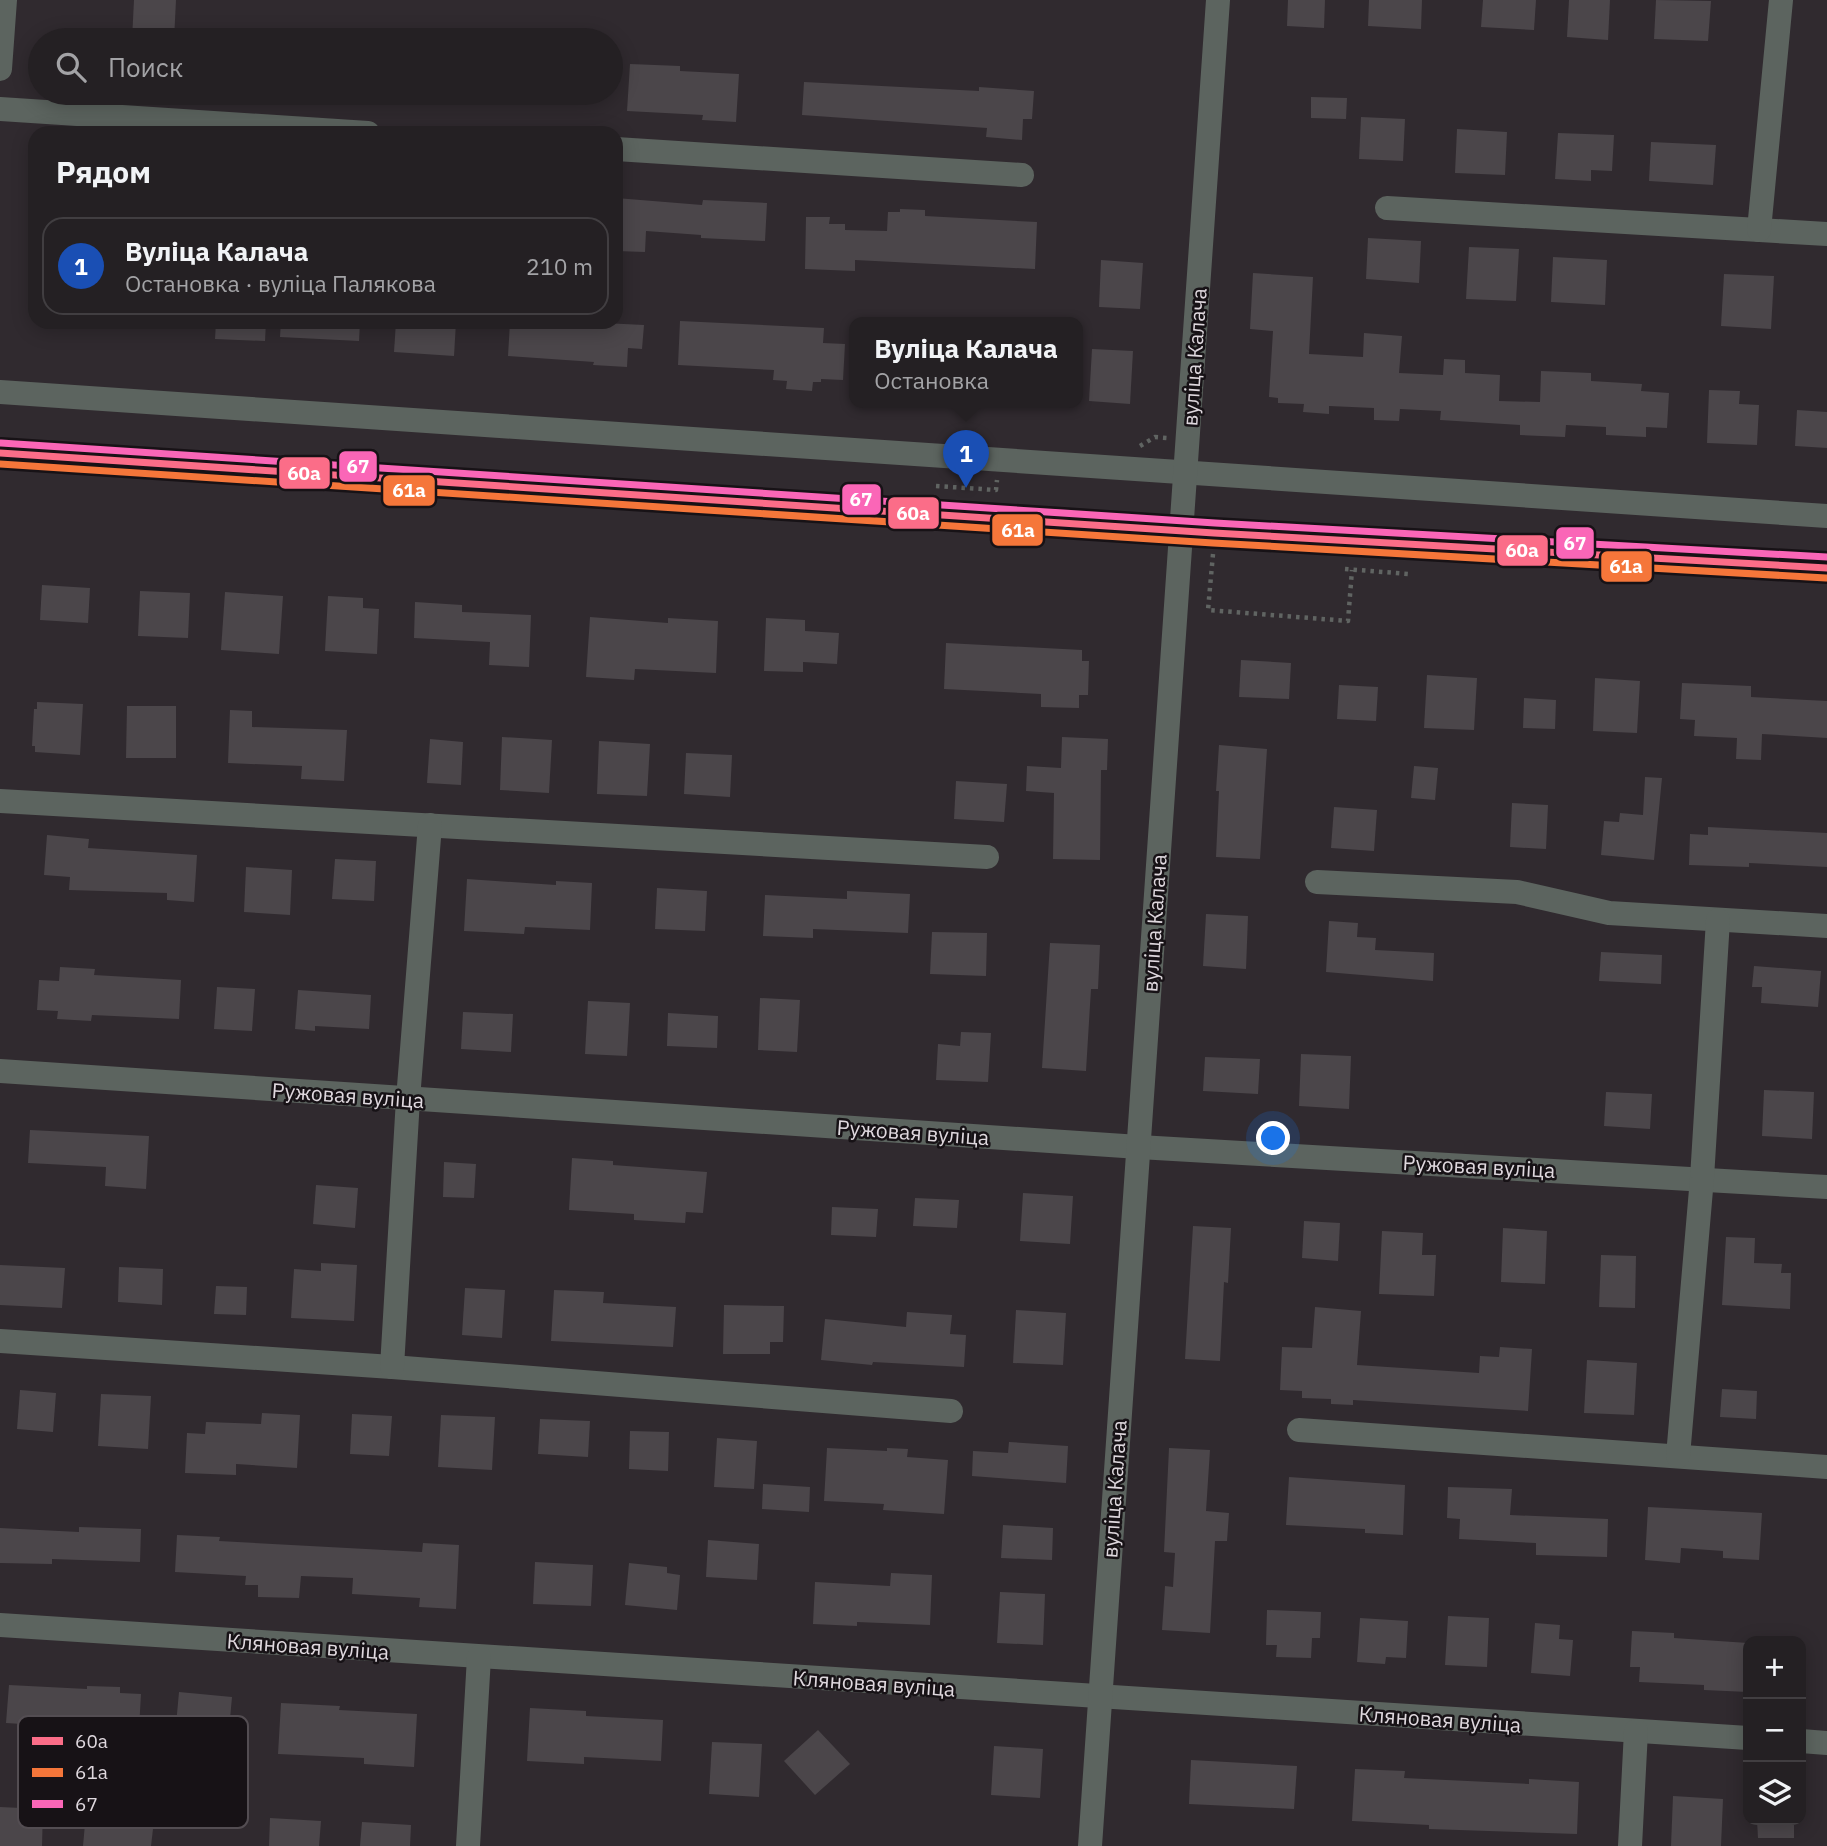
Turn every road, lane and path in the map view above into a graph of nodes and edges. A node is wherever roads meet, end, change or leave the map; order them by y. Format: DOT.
graph roads {
  1 [pos="5,0"];
  2 [pos="1219,0"];
  3 [pos="1781,0"];
  4 [pos="0,69"];
  5 [pos="0,109"];
  6 [pos="261,126"];
  7 [pos="623,149"];
  8 [pos="1022,175"];
  9 [pos="1387,208"];
  10 [pos="1759,230"];
  11 [pos="1827,234"];
  12 [pos="0,392"];
  13 [pos="0,453"];
  14 [pos="1186,474"];
  15 [pos="936,486"];
  16 [pos="996,490"];
  17 [pos="1827,516"];
  18 [pos="1181,531"];
  19 [pos="1213,546"];
  20 [pos="1827,568"];
  21 [pos="1345,569"];
  22 [pos="1352,570"];
  23 [pos="1409,574"];
  24 [pos="0,801"];
  25 [pos="430,825"];
  26 [pos="987,857"];
  27 [pos="1317,882"];
  28 [pos="1718,920"];
  29 [pos="1827,926"];
  30 [pos="0,1071"];
  31 [pos="408,1099"];
  32 [pos="1139,1147"];
  33 [pos="1702,1178"];
  34 [pos="1827,1187"];
  35 [pos="0,1340"];
  36 [pos="392,1367"];
  37 [pos="951,1411"];
  38 [pos="1299,1430"];
  39 [pos="1678,1456"];
  40 [pos="1827,1467"];
  41 [pos="0,1625"];
  42 [pos="480,1657"];
  43 [pos="1100,1698"];
  44 [pos="1636,1731"];
  45 [pos="1743,1738"];
  46 [pos="1806,1741"];
  47 [pos="1827,1743"];
  48 [pos="468,1846"];
  49 [pos="1090,1846"];
  50 [pos="1630,1846"];
  1 -- 4 [label="street"];
  2 -- 14 [label="street, вуліца Калача"];
  3 -- 10 [label="street"];
  5 -- 6 [label="street"];
  7 -- 8 [label="street"];
  9 -- 10 [label="street"];
  10 -- 11 [label="street"];
  12 -- 14 [label="street"];
  13 -- 18 [label="street"];
  14 -- 17 [label="street"];
  14 -- 18 [label="street, вуліца Калача"];
  15 -- 16 [label="path"];
  18 -- 20 [label="street"];
  18 -- 32 [label="street, вуліца Калача"];
  19 -- 22 [label="path"];
  21 -- 22 [label="path"];
  22 -- 23 [label="path"];
  24 -- 25 [label="street"];
  25 -- 26 [label="street"];
  25 -- 31 [label="street"];
  27 -- 28 [label="street"];
  28 -- 29 [label="street"];
  28 -- 33 [label="street"];
  30 -- 31 [label="street, Ружовая вуліца"];
  31 -- 32 [label="street, Ружовая вуліца"];
  31 -- 36 [label="street"];
  32 -- 33 [label="street, Ружовая вуліца"];
  32 -- 43 [label="street, вуліца Калача"];
  33 -- 34 [label="street, Ружовая вуліца"];
  33 -- 39 [label="street"];
  35 -- 36 [label="street"];
  36 -- 37 [label="street"];
  38 -- 39 [label="street"];
  39 -- 40 [label="street"];
  41 -- 42 [label="street, Кляновая вуліца"];
  42 -- 43 [label="street, Кляновая вуліца"];
  42 -- 48 [label="street"];
  43 -- 44 [label="street, Кляновая вуліца"];
  43 -- 49 [label="street, вуліца Калача"];
  44 -- 45 [label="street, Кляновая вуліца"];
  44 -- 50 [label="street"];
  46 -- 47 [label="street"];
}
